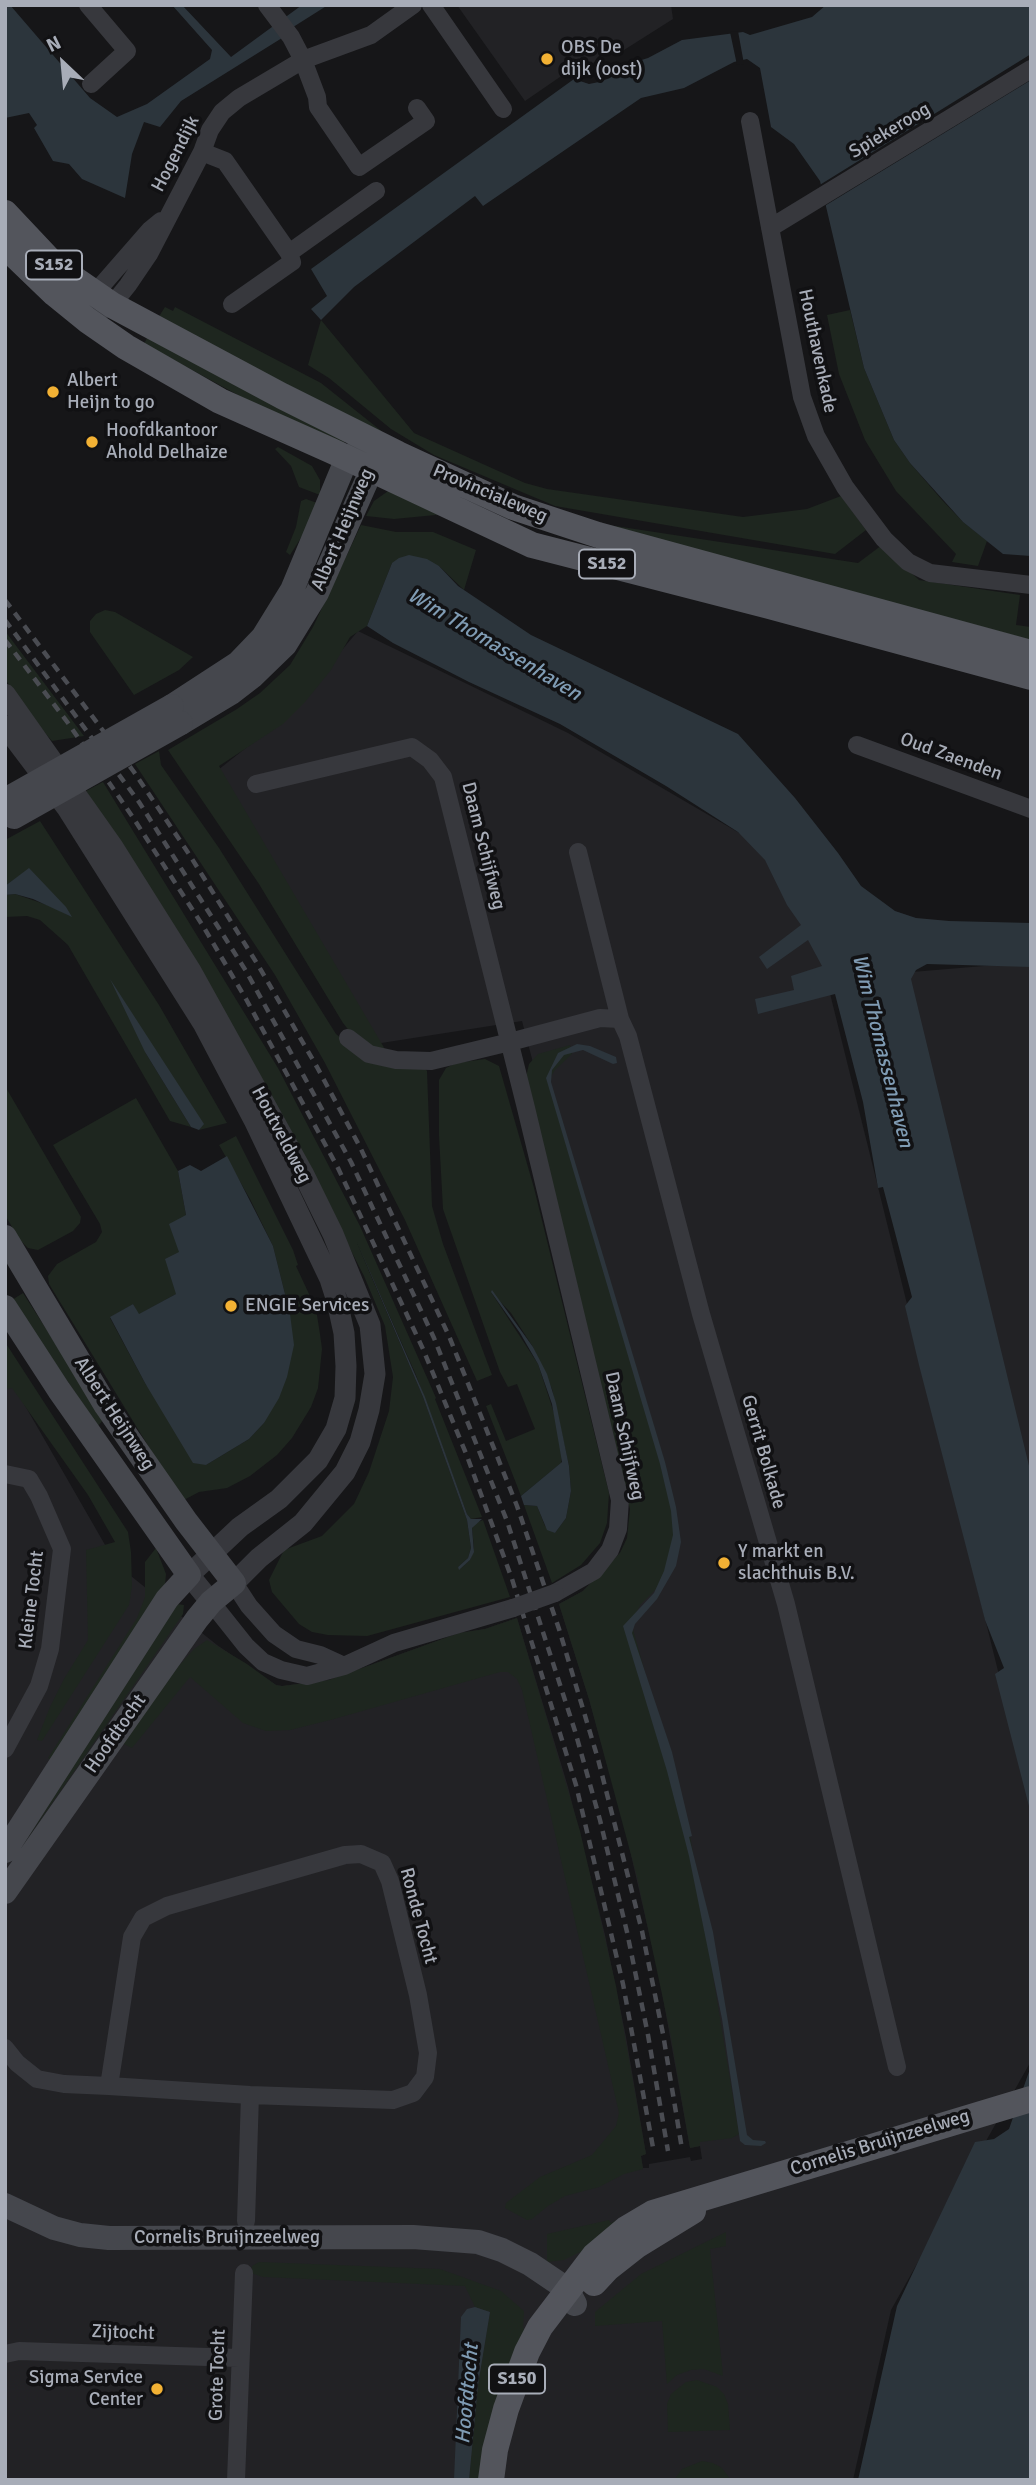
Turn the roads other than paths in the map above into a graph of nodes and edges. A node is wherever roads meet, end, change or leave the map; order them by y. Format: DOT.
graph roads {
  1 [pos="88,5"];
  2 [pos="431,5"];
  3 [pos="401,9"];
  4 [pos="273,12"];
  5 [pos="303,60"];
  6 [pos="1031,69"];
  7 [pos="92,85"];
  8 [pos="417,108"];
  9 [pos="503,109"];
  10 [pos="750,121"];
  11 [pos="202,152"];
  12 [pos="376,191"];
  13 [pos="5,213"];
  14 [pos="770,228"];
  15 [pos="5,246"];
  16 [pos="289,253"];
  17 [pos="104,300"];
  18 [pos="232,304"];
  19 [pos="88,320"];
  20 [pos="372,442"];
  21 [pos="347,458"];
  22 [pos="371,471"];
  23 [pos="1031,585"];
  24 [pos="1031,653"];
  25 [pos="1031,677"];
  26 [pos="5,694"];
  27 [pos="176,715"];
  28 [pos="5,726"];
  29 [pos="857,745"];
  30 [pos="256,784"];
  31 [pos="1031,809"];
  32 [pos="8,813"];
  33 [pos="578,852"];
  34 [pos="620,1019"];
  35 [pos="348,1038"];
  36 [pos="510,1042"];
  37 [pos="5,1237"];
  38 [pos="5,1307"];
  39 [pos="5,1474"];
  40 [pos="212,1553"];
  41 [pos="189,1575"];
  42 [pos="234,1583"];
  43 [pos="211,1602"];
  44 [pos="344,1666"];
  45 [pos="5,1749"];
  46 [pos="5,1851"];
  47 [pos="5,1892"];
  48 [pos="5,2048"];
  49 [pos="897,2067"];
  50 [pos="109,2086"];
  51 [pos="250,2095"];
  52 [pos="1031,2099"];
  53 [pos="5,2205"];
  54 [pos="246,2221"];
  55 [pos="244,2273"];
  56 [pos="566,2298"];
  57 [pos="5,2354"];
  58 [pos="239,2357"];
  59 [pos="236,2480"];
  60 [pos="491,2480"];
  61 [pos="505,2480"];
  1 -- 7 [label="street"];
  2 -- 9 [label="street"];
  3 -- 5 [label="street, Hogendijk"];
  4 -- 5 [label="street"];
  5 -- 8 [label="street"];
  5 -- 11 [label="street, Hogendijk"];
  6 -- 14 [label="street, Spiekeroog"];
  10 -- 14 [label="street, Houthavenkade"];
  11 -- 16 [label="street"];
  11 -- 17 [label="street, Hogendijk"];
  12 -- 16 [label="street"];
  13 -- 17 [label="main road, Provincialeweg / S152"];
  14 -- 23 [label="street, Houthavenkade"];
  15 -- 19 [label="main road, Provincialeweg / S152"];
  16 -- 18 [label="street"];
  17 -- 19 [label="street, Hogendijk"];
  17 -- 20 [label="main road, Provincialeweg / S152"];
  19 -- 21 [label="main road, Provincialeweg / S152"];
  20 -- 21 [label="main road, Albert Heijnweg"];
  20 -- 22 [label="main road, Albert Heijnweg"];
  20 -- 24 [label="main road, Provincialeweg / S152"];
  21 -- 22 [label="main road, Provincialeweg / S152"];
  21 -- 27 [label="main road, Albert Heijnweg"];
  22 -- 25 [label="main road, Provincialeweg / S152"];
  22 -- 27 [label="main road, Albert Heijnweg"];
  26 -- 42 [label="street, Houtveldweg"];
  27 -- 32 [label="main road, Albert Heijnweg, bridge"];
  28 -- 40 [label="street, Houtveldweg"];
  29 -- 31 [label="street, Oud Zaenden"];
  30 -- 36 [label="street, Daam Schijfweg"];
  33 -- 34 [label="street, Gerrit Bolkade"];
  34 -- 36 [label="street"];
  34 -- 49 [label="street, Gerrit Bolkade"];
  35 -- 36 [label="street"];
  36 -- 44 [label="street, Daam Schijfweg, bridge"];
  37 -- 40 [label="main road, Albert Heijnweg"];
  38 -- 41 [label="main road, Albert Heijnweg"];
  39 -- 45 [label="street, Kleine Tocht"];
  40 -- 41 [label="street, Hoofdtocht"];
  40 -- 42 [label="main road, Albert Heijnweg"];
  41 -- 43 [label="street, Albert Heijnweg"];
  41 -- 46 [label="main road, Hoofdtocht"];
  42 -- 43 [label="main road, Hoofdtocht"];
  42 -- 44 [label="street"];
  43 -- 44 [label="street, Daam Schijfweg"];
  43 -- 47 [label="main road, Hoofdtocht"];
  48 -- 50 [label="street, Ronde Tocht"];
  50 -- 51 [label="street, Ronde Tocht"];
  50 -- 51 [label="street, Ronde Tocht"];
  51 -- 54 [label="street"];
  52 -- 56 [label="main road, Cornelis Bruijnzeelweg / S150"];
  53 -- 56 [label="main road, Cornelis Bruijnzeelweg"];
  55 -- 58 [label="street, Grote Tocht"];
  56 -- 60 [label="main road, S150"];
  56 -- 61 [label="main road, S150"];
  57 -- 58 [label="street, Zijtocht"];
  58 -- 59 [label="street, Grote Tocht"];
}
